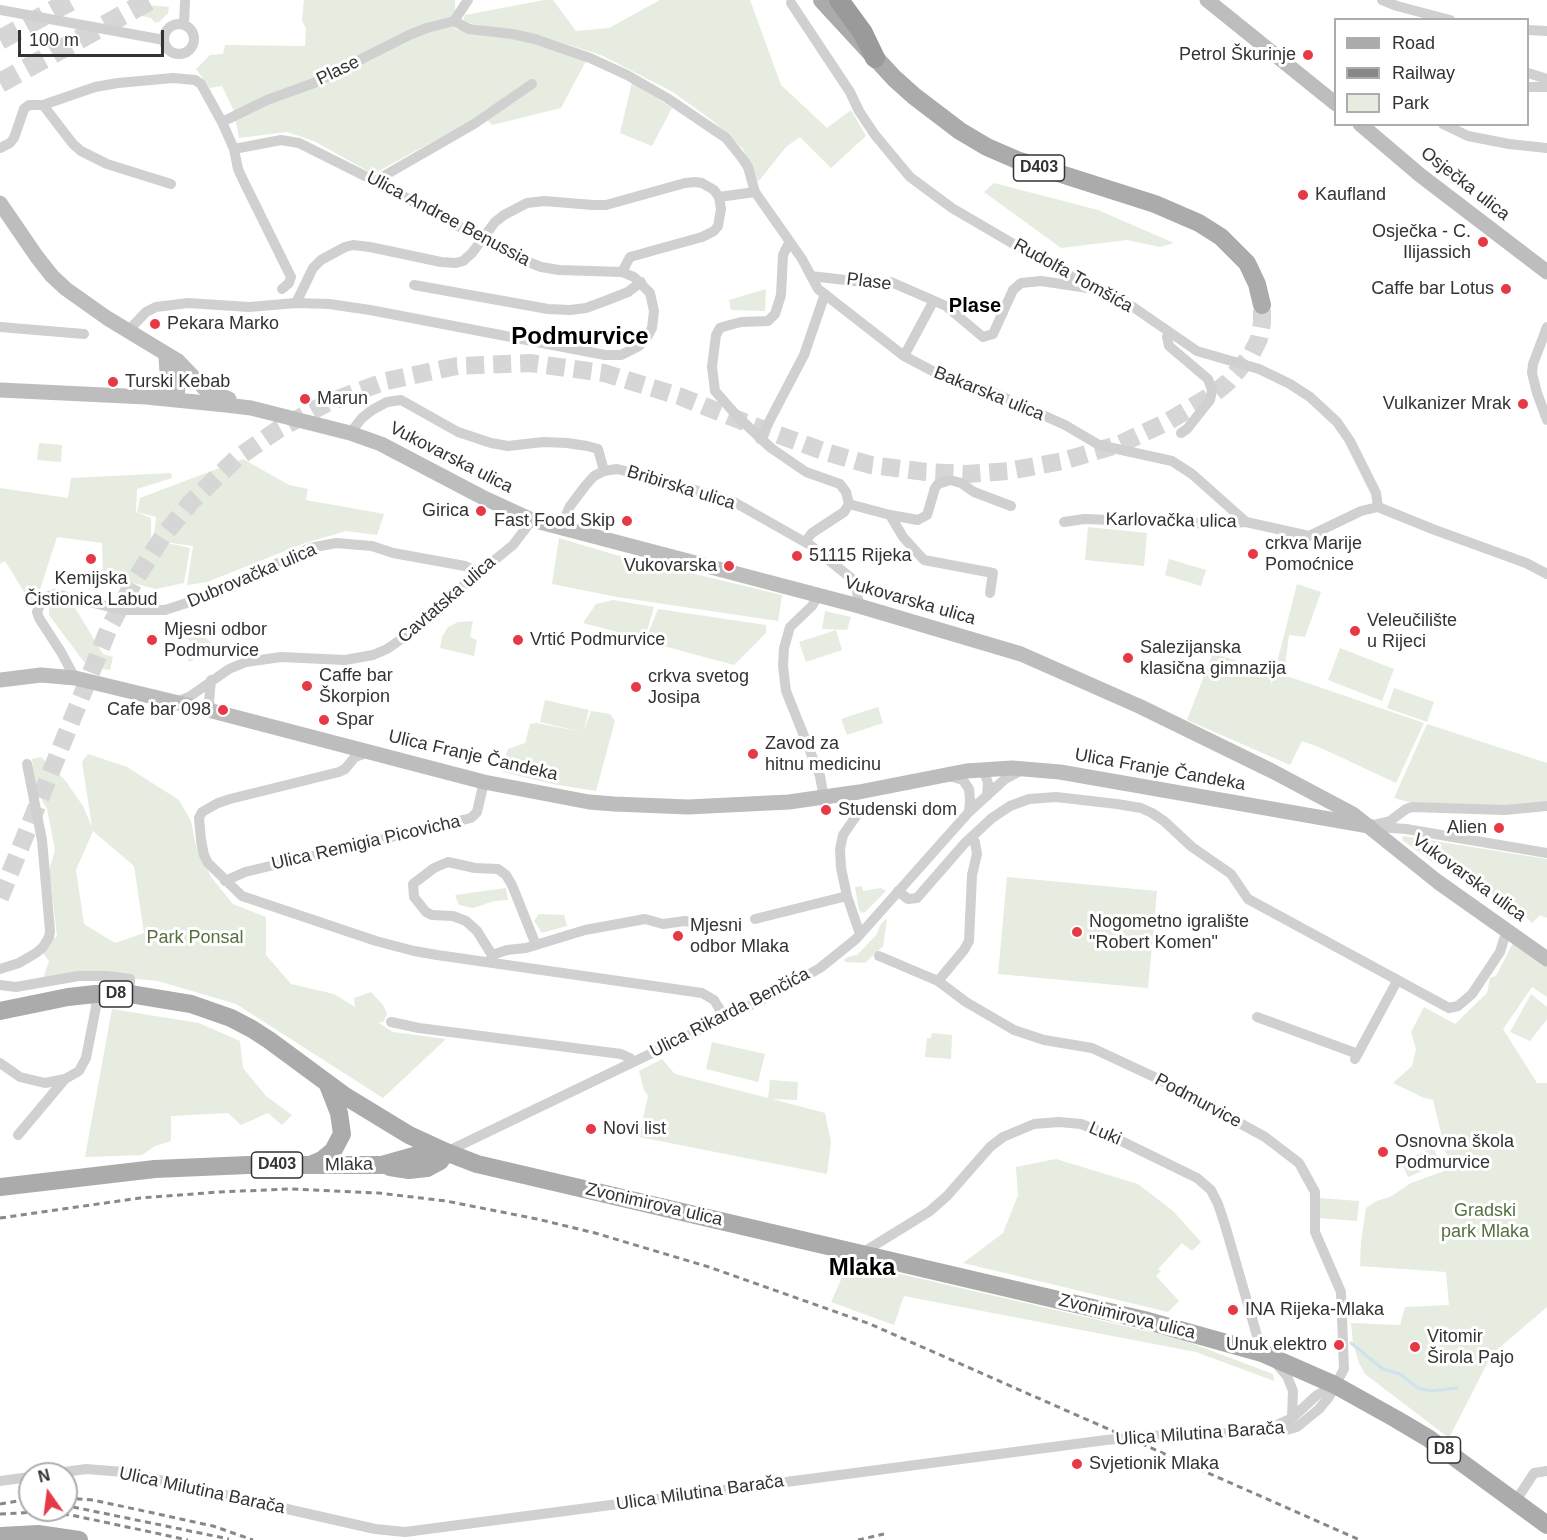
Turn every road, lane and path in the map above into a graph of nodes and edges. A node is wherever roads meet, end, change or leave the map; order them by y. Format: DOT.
graph roads {
  1 [pos="185,0"];
  2 [pos="468,0"];
  3 [pos="822,0"];
  4 [pos="839,0"];
  5 [pos="1206,0"];
  6 [pos="1382,0"];
  7 [pos="790,3"];
  8 [pos="0,10"];
  9 [pos="1442,18"];
  10 [pos="454,21"];
  11 [pos="184,25"];
  12 [pos="1529,30"];
  13 [pos="1547,31"];
  14 [pos="164,40"];
  15 [pos="875,58"];
  16 [pos="1529,74"];
  17 [pos="1547,79"];
  18 [pos="532,84"];
  19 [pos="1529,87"];
  20 [pos="1547,87"];
  21 [pos="1334,103"];
  22 [pos="43,105"];
  23 [pos="222,122"];
  24 [pos="1362,126"];
  25 [pos="1447,126"];
  26 [pos="0,148"];
  27 [pos="1547,148"];
  28 [pos="234,149"];
  29 [pos="375,181"];
  30 [pos="171,184"];
  31 [pos="755,192"];
  32 [pos="719,197"];
  33 [pos="0,203"];
  34 [pos="483,238"];
  35 [pos="789,243"];
  36 [pos="622,272"];
  37 [pos="1547,272"];
  38 [pos="811,276"];
  39 [pos="641,282"];
  40 [pos="414,285"];
  41 [pos="282,289"];
  42 [pos="1094,289"];
  43 [pos="825,294"];
  44 [pos="933,302"];
  45 [pos="296,303"];
  46 [pos="1262,305"];
  47 [pos="0,327"];
  48 [pos="1547,327"];
  49 [pos="128,331"];
  50 [pos="1169,332"];
  51 [pos="84,334"];
  52 [pos="165,355"];
  53 [pos="903,356"];
  54 [pos="188,372"];
  55 [pos="0,390"];
  56 [pos="154,398"];
  57 [pos="177,400"];
  58 [pos="251,408"];
  59 [pos="1547,420"];
  60 [pos="350,433"];
  61 [pos="1181,433"];
  62 [pos="760,439"];
  63 [pos="604,471"];
  64 [pos="849,504"];
  65 [pos="1011,506"];
  66 [pos="1378,507"];
  67 [pos="890,515"];
  68 [pos="532,520"];
  69 [pos="1064,522"];
  70 [pos="1246,522"];
  71 [pos="560,528"];
  72 [pos="805,542"];
  73 [pos="479,572"];
  74 [pos="1547,574"];
  75 [pos="990,593"];
  76 [pos="818,595"];
  77 [pos="859,606"];
  78 [pos="75,678"];
  79 [pos="0,680"];
  80 [pos="211,680"];
  81 [pos="176,702"];
  82 [pos="212,711"];
  83 [pos="333,742"];
  84 [pos="369,752"];
  85 [pos="27,764"];
  86 [pos="1026,768"];
  87 [pos="977,769"];
  88 [pos="339,772"];
  89 [pos="943,774"];
  90 [pos="484,782"];
  91 [pos="987,796"];
  92 [pos="824,798"];
  93 [pos="1547,806"];
  94 [pos="1412,807"];
  95 [pos="861,809"];
  96 [pos="969,812"];
  97 [pos="1369,826"];
  98 [pos="1418,831"];
  99 [pos="972,837"];
  100 [pos="1547,853"];
  101 [pos="225,881"];
  102 [pos="898,891"];
  103 [pos="847,896"];
  104 [pos="755,919"];
  105 [pos="694,923"];
  106 [pos="1510,932"];
  107 [pos="860,934"];
  108 [pos="536,945"];
  109 [pos="879,956"];
  110 [pos="491,959"];
  111 [pos="1547,959"];
  112 [pos="0,969"];
  113 [pos="938,981"];
  114 [pos="1397,981"];
  115 [pos="0,985"];
  116 [pos="95,994"];
  117 [pos="130,994"];
  118 [pos="0,1011"];
  119 [pos="1257,1017"];
  120 [pos="725,1018"];
  121 [pos="391,1022"];
  122 [pos="633,1062"];
  123 [pos="0,1063"];
  124 [pos="65,1079"];
  125 [pos="327,1083"];
  126 [pos="18,1135"];
  127 [pos="446,1152"];
  128 [pos="309,1166"];
  129 [pos="0,1187"];
  130 [pos="862,1253"];
  131 [pos="1263,1354"];
  132 [pos="1335,1385"];
  133 [pos="1292,1418"];
  134 [pos="1263,1430"];
  135 [pos="78,1470"];
  136 [pos="1547,1471"];
  137 [pos="18,1479"];
  138 [pos="0,1481"];
  139 [pos="1515,1502"];
  140 [pos="1547,1525"];
  141 [pos="0,1536"];
  142 [pos="79,1540"];
  1 -- 11 [label="street"];
  2 -- 10 [label="street"];
  3 -- 15 [label="main road, D403"];
  4 -- 15 [label="highway"];
  5 -- 21 [label="main road"];
  6 -- 9 [label="street"];
  7 -- 42 [label="street, Rudolfa Tomšića"];
  8 -- 14 [label="street"];
  10 -- 23 [label="street, Plase"];
  10 -- 31 [label="street, Bakarska ulica"];
  11 -- 14 [label="street"];
  11 -- 14 [label="street"];
  12 -- 13 [label="street"];
  15 -- 46 [label="main road, D403"];
  16 -- 17 [label="street"];
  18 -- 29 [label="street"];
  19 -- 20 [label="street"];
  22 -- 23 [label="street"];
  22 -- 26 [label="street"];
  22 -- 30 [label="street"];
  23 -- 28 [label="street"];
  24 -- 37 [label="main road, Osječka ulica"];
  25 -- 27 [label="street"];
  28 -- 29 [label="street, Ulica Andree Benussia"];
  28 -- 41 [label="street"];
  29 -- 34 [label="street, Ulica Andree Benussia"];
  31 -- 32 [label="street"];
  31 -- 35 [label="street, Bakarska ulica"];
  32 -- 34 [label="street"];
  32 -- 36 [label="street"];
  33 -- 49 [label="main road, Vukovarska ulica"];
  34 -- 36 [label="street, Ulica Andree Benussia"];
  34 -- 45 [label="street"];
  35 -- 38 [label="street, Bakarska ulica"];
  35 -- 62 [label="street"];
  36 -- 39 [label="street, Ulica Andree Benussia"];
  38 -- 43 [label="street, Bakarska ulica"];
  38 -- 44 [label="street, Plase"];
  39 -- 40 [label="street"];
  39 -- 45 [label="street, Ulica Andree Benussia"];
  42 -- 44 [label="street, Plase"];
  42 -- 50 [label="street, Rudolfa Tomšića"];
  43 -- 53 [label="street, Bakarska ulica"];
  43 -- 62 [label="street"];
  44 -- 53 [label="street"];
  45 -- 49 [label="street, Ulica Andree Benussia"];
  47 -- 51 [label="street"];
  48 -- 59 [label="street"];
  49 -- 52 [label="main road, Vukovarska ulica"];
  50 -- 61 [label="street"];
  50 -- 66 [label="street, Rudolfa Tomšića"];
  52 -- 54 [label="main road, Vukovarska ulica"];
  52 -- 56 [label="main road"];
  52 -- 57 [label="main road"];
  53 -- 70 [label="street, Bakarska ulica"];
  54 -- 57 [label="main road"];
  54 -- 58 [label="main road, Vukovarska ulica"];
  55 -- 56 [label="main road, Vukovarska ulica"];
  56 -- 57 [label="main road, Vukovarska ulica"];
  57 -- 58 [label="main road, Vukovarska ulica"];
  58 -- 60 [label="main road, Vukovarska ulica"];
  60 -- 63 [label="street, Bribirska ulica"];
  60 -- 68 [label="main road, Vukovarska ulica"];
  62 -- 64 [label="street"];
  63 -- 71 [label="street, Bribirska ulica"];
  63 -- 72 [label="street, Bribirska ulica"];
  64 -- 67 [label="street"];
  64 -- 72 [label="street"];
  65 -- 67 [label="street"];
  66 -- 70 [label="street, Karlovačka ulica"];
  66 -- 74 [label="street"];
  67 -- 75 [label="street"];
  68 -- 71 [label="main road, Vukovarska ulica"];
  68 -- 73 [label="street, Cavtatska ulica"];
  69 -- 70 [label="street, Karlovačka ulica"];
  71 -- 76 [label="main road, Vukovarska ulica"];
  72 -- 77 [label="street, Bribirska ulica"];
  73 -- 78 [label="street, Dubrovačka ulica"];
  73 -- 80 [label="street, Cavtatska ulica"];
  76 -- 77 [label="main road, Vukovarska ulica"];
  76 -- 92 [label="street"];
  77 -- 97 [label="main road, Vukovarska ulica"];
  78 -- 79 [label="main road, Ulica Franje Čandeka"];
  78 -- 81 [label="main road, Ulica Franje Čandeka"];
  80 -- 81 [label="street, Cavtatska ulica"];
  80 -- 82 [label="street"];
  81 -- 82 [label="main road, Ulica Franje Čandeka"];
  82 -- 83 [label="main road, Ulica Franje Čandeka"];
  83 -- 84 [label="main road, Ulica Franje Čandeka"];
  83 -- 88 [label="street"];
  84 -- 88 [label="street"];
  84 -- 90 [label="main road, Ulica Franje Čandeka"];
  85 -- 112 [label="street"];
  86 -- 87 [label="main road, Ulica Franje Čandeka"];
  86 -- 91 [label="street, Ulica Rikarda Benčića"];
  86 -- 97 [label="main road, Ulica Franje Čandeka"];
  87 -- 89 [label="main road, Ulica Franje Čandeka"];
  87 -- 91 [label="street"];
  88 -- 101 [label="street"];
  89 -- 92 [label="main road, Ulica Franje Čandeka"];
  89 -- 96 [label="street"];
  90 -- 92 [label="main road, Ulica Franje Čandeka"];
  90 -- 101 [label="street, Ulica Remigia Picovicha"];
  91 -- 96 [label="street, Ulica Rikarda Benčića"];
  93 -- 94 [label="street, Vukovarska ulica"];
  94 -- 97 [label="street, Vukovarska ulica"];
  94 -- 98 [label="street"];
  95 -- 103 [label="street"];
  96 -- 102 [label="street, Ulica Rikarda Benčića"];
  97 -- 98 [label="street"];
  97 -- 106 [label="main road, Vukovarska ulica"];
  98 -- 100 [label="street"];
  99 -- 102 [label="street"];
  99 -- 113 [label="street"];
  99 -- 114 [label="street"];
  101 -- 110 [label="street"];
  102 -- 107 [label="street, Ulica Rikarda Benčića"];
  103 -- 104 [label="street"];
  103 -- 107 [label="street"];
  105 -- 108 [label="street"];
  106 -- 111 [label="main road, Vukovarska ulica"];
  106 -- 114 [label="street"];
  107 -- 120 [label="street, Ulica Rikarda Benčića"];
  108 -- 110 [label="street"];
  108 -- 110 [label="street"];
  109 -- 113 [label="street, Podmurvice"];
  110 -- 120 [label="street"];
  113 -- 132 [label="street, Podmurvice"];
  114 -- 119 [label="street"];
  115 -- 117 [label="street"];
  116 -- 117 [label="main road, Zvonimirova ulica / D8"];
  116 -- 118 [label="main road, Zvonimirova ulica / D8"];
  116 -- 124 [label="street"];
  117 -- 125 [label="main road, Zvonimirova ulica / D8"];
  120 -- 122 [label="street, Ulica Rikarda Benčića"];
  121 -- 122 [label="street"];
  122 -- 127 [label="street, Ulica Rikarda Benčića"];
  123 -- 124 [label="street"];
  124 -- 126 [label="street"];
  125 -- 127 [label="main road, Zvonimirova ulica / D8"];
  125 -- 128 [label="main road"];
  127 -- 128 [label="main road, Mlaka / D403"];
  127 -- 130 [label="main road, Zvonimirova ulica / D8"];
  128 -- 129 [label="main road, Mlaka / D403"];
  130 -- 131 [label="main road, Zvonimirova ulica / D8"];
  130 -- 131 [label="street, Luki"];
  131 -- 132 [label="main road, Zvonimirova ulica / D8"];
  131 -- 133 [label="street"];
  132 -- 133 [label="street"];
  132 -- 134 [label="street, Ulica Milutina Barača"];
  132 -- 139 [label="main road, D8"];
  133 -- 134 [label="street"];
  134 -- 135 [label="street, Ulica Milutina Barača"];
  136 -- 139 [label="street"];
  137 -- 138 [label="street"];
  139 -- 140 [label="main road, D8"];
  141 -- 142 [label="main road"];
}
